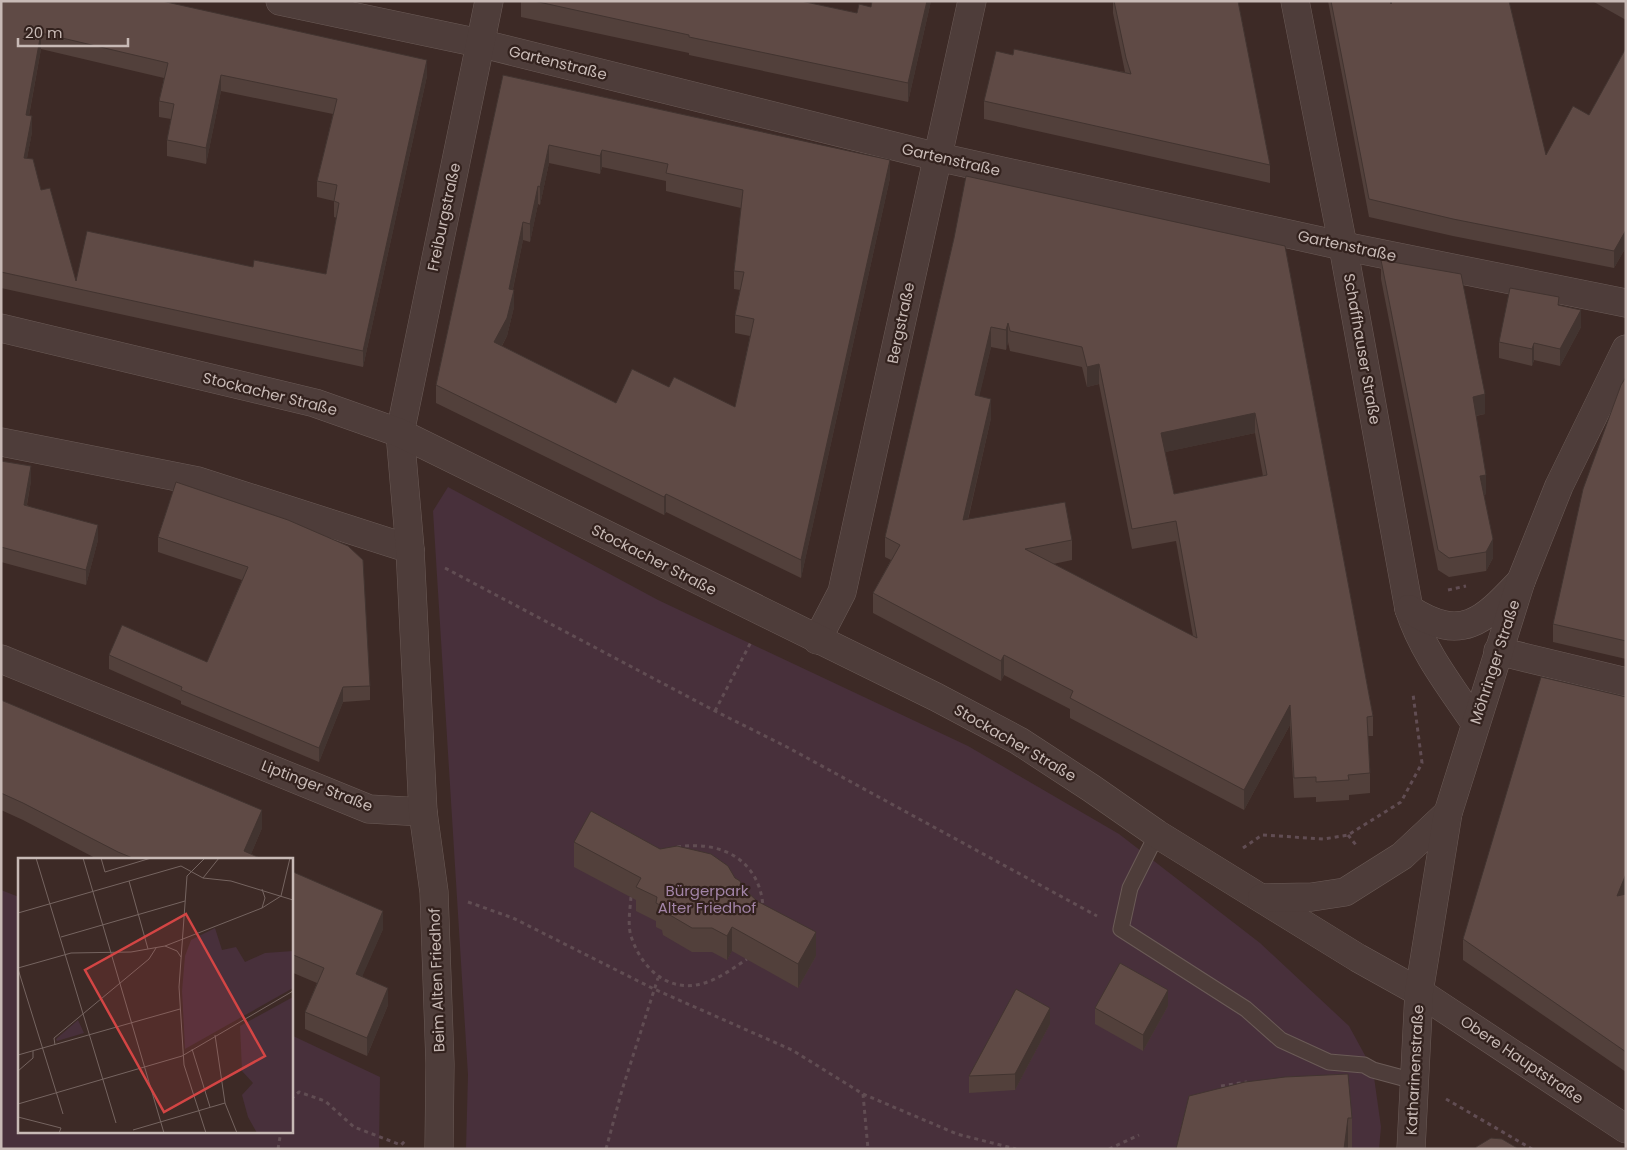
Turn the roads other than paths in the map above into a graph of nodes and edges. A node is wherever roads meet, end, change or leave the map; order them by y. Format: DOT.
graph roads {
  1 [pos="280,1"];
  2 [pos="489,1"];
  3 [pos="972,1"];
  4 [pos="1294,1"];
  5 [pos="479,43"];
  6 [pos="938,157"];
  7 [pos="1343,246"];
  8 [pos="1626,303"];
  9 [pos="1,328"];
  10 [pos="1626,349"];
  11 [pos="400,433"];
  12 [pos="1,442"];
  13 [pos="410,549"];
  14 [pos="1522,581"];
  15 [pos="1409,609"];
  16 [pos="817,640"];
  17 [pos="1498,651"];
  18 [pos="1,659"];
  19 [pos="1626,682"];
  20 [pos="1475,723"];
  21 [pos="423,812"];
  22 [pos="1448,813"];
  23 [pos="1157,834"];
  24 [pos="1262,898"];
  25 [pos="1418,992"];
  26 [pos="1414,1081"];
  27 [pos="1626,1129"];
  28 [pos="439,1149"];
  29 [pos="1411,1149"];
  1 -- 5 [label="street, Gartenstraße"];
  2 -- 5 [label="street, Freiburgstraße"];
  3 -- 6 [label="street, Bergstraße"];
  4 -- 7 [label="street, Schaffhauser Straße"];
  5 -- 6 [label="street, Gartenstraße"];
  5 -- 11 [label="street, Freiburgstraße"];
  6 -- 7 [label="street, Gartenstraße"];
  6 -- 16 [label="street, Bergstraße"];
  7 -- 8 [label="street, Gartenstraße"];
  7 -- 15 [label="street, Schaffhauser Straße"];
  9 -- 11 [label="street, Stockacher Straße"];
  10 -- 14 [label="street, Möhringer Straße"];
  11 -- 13 [label="street"];
  11 -- 16 [label="street, Stockacher Straße"];
  12 -- 13 [label="street"];
  13 -- 21 [label="street"];
  14 -- 15 [label="street"];
  14 -- 17 [label="street, Möhringer Straße"];
  15 -- 20 [label="street, Schaffhauser Straße"];
  16 -- 23 [label="street, Stockacher Straße"];
  17 -- 19 [label="street"];
  17 -- 20 [label="street, Möhringer Straße"];
  18 -- 21 [label="street, Liptinger Straße"];
  20 -- 22 [label="street, Möhringer Straße"];
  21 -- 28 [label="street, Beim Alten Friedhof"];
  22 -- 24 [label="street"];
  22 -- 25 [label="street, Möhringer Straße"];
  23 -- 24 [label="street, Stockacher Straße"];
  23 -- 26 [label="lane"];
  24 -- 25 [label="street, Stockacher Straße"];
  25 -- 26 [label="street, Katharinenstraße"];
  25 -- 27 [label="street, Obere Hauptstraße"];
  26 -- 29 [label="street, Katharinenstraße"];
}
